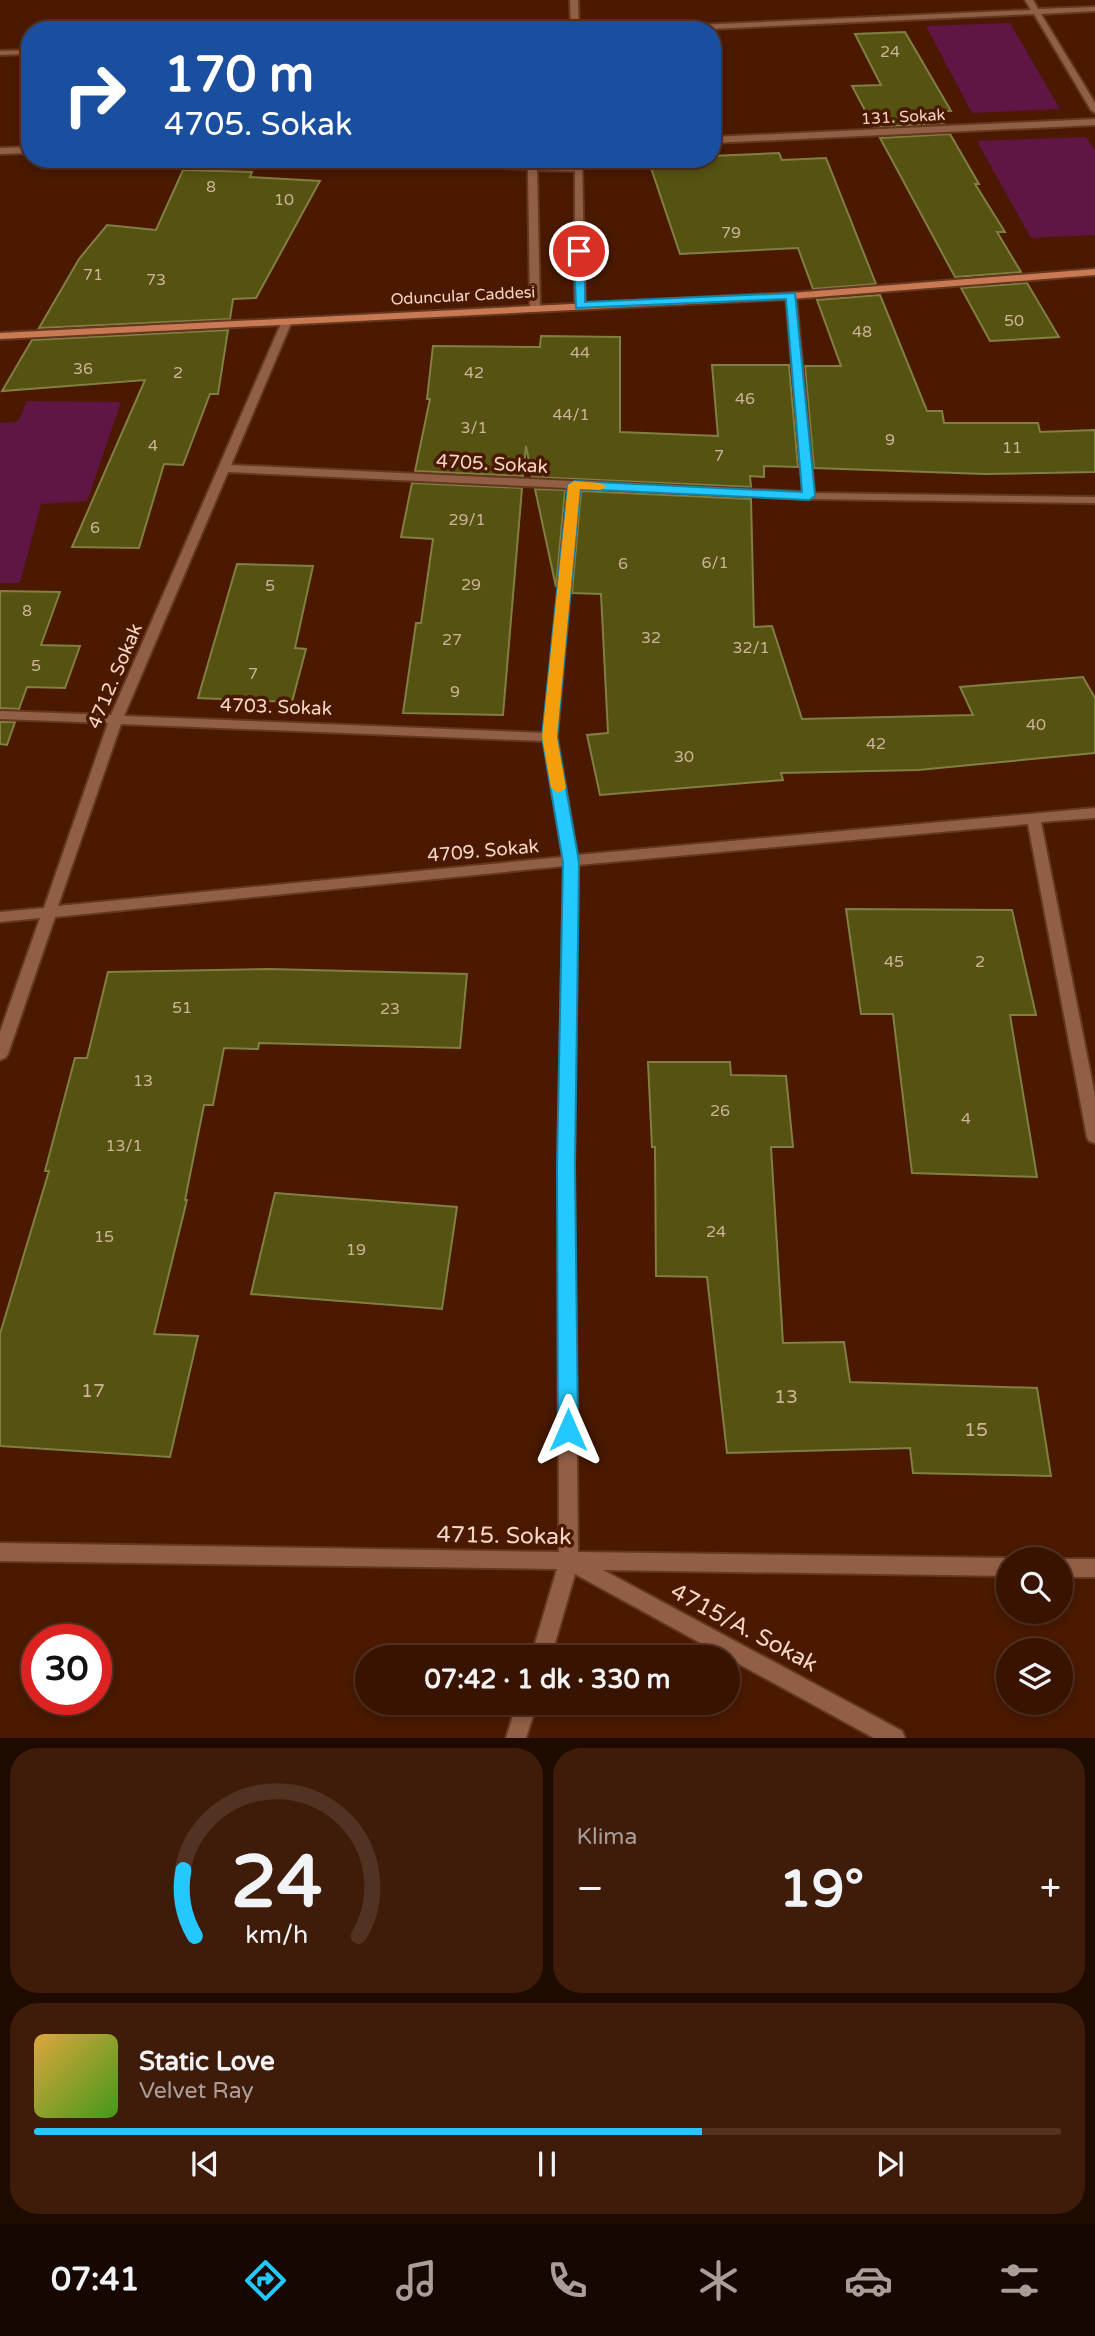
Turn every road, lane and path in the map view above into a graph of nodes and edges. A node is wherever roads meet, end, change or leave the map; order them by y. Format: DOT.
graph roads {
  1 [pos="574,0"];
  2 [pos="1029,0"];
  3 [pos="1095,9"];
  4 [pos="1036,12"];
  5 [pos="575,21"];
  6 [pos="721,26"];
  7 [pos="21,52"];
  8 [pos="0,53"];
  9 [pos="1095,110"];
  10 [pos="1095,122"];
  11 [pos="721,140"];
  12 [pos="0,150"];
  13 [pos="21,150"];
  14 [pos="532,168"];
  15 [pos="579,168"];
  16 [pos="1095,272"];
  17 [pos="791,296"];
  18 [pos="580,306"];
  19 [pos="535,308"];
  20 [pos="287,321"];
  21 [pos="0,337"];
  22 [pos="223,468"];
  23 [pos="574,485"];
  24 [pos="809,496"];
  25 [pos="1095,500"];
  26 [pos="0,715"];
  27 [pos="116,719"];
  28 [pos="550,737"];
  29 [pos="1095,813"];
  30 [pos="1034,819"];
  31 [pos="571,862"];
  32 [pos="49,915"];
  33 [pos="0,917"];
  34 [pos="0,1054"];
  35 [pos="1095,1137"];
  36 [pos="0,1552"];
  37 [pos="569,1562"];
  38 [pos="996,1567"];
  39 [pos="1073,1568"];
  40 [pos="1095,1568"];
  41 [pos="545,1645"];
  42 [pos="523,1715"];
  43 [pos="516,1738"];
  44 [pos="895,1738"];
  1 -- 5 [label="street"];
  2 -- 4 [label="street"];
  3 -- 4 [label="street"];
  4 -- 6 [label="street"];
  4 -- 9 [label="street"];
  7 -- 8 [label="street"];
  10 -- 11 [label="street, 131. Sokak"];
  12 -- 13 [label="street"];
  14 -- 19 [label="street"];
  15 -- 18 [label="street"];
  16 -- 17 [label="street, Oduncular Caddesi"];
  17 -- 18 [label="street, Oduncular Caddesi"];
  17 -- 24 [label="street"];
  18 -- 19 [label="street, Oduncular Caddesi"];
  19 -- 20 [label="street, Oduncular Caddesi"];
  20 -- 21 [label="street, Oduncular Caddesi"];
  20 -- 22 [label="street, 4712. Sokak"];
  22 -- 23 [label="street, 4705. Sokak"];
  22 -- 27 [label="street, 4712. Sokak"];
  23 -- 24 [label="street, 4705. Sokak"];
  23 -- 28 [label="street"];
  24 -- 25 [label="street, 4705. Sokak"];
  26 -- 27 [label="street, 4703. Sokak"];
  27 -- 28 [label="street, 4703. Sokak"];
  27 -- 32 [label="street, 4712. Sokak"];
  28 -- 31 [label="street"];
  29 -- 30 [label="street, 4709. Sokak"];
  30 -- 31 [label="street, 4709. Sokak"];
  30 -- 35 [label="street"];
  31 -- 32 [label="street, 4709. Sokak"];
  31 -- 37 [label="street"];
  32 -- 33 [label="street, 4709. Sokak"];
  32 -- 34 [label="street, 4712. Sokak"];
  36 -- 37 [label="street, 4715. Sokak"];
  37 -- 38 [label="street, 4715. Sokak"];
  37 -- 41 [label="street"];
  37 -- 44 [label="street, 4715/A. Sokak"];
  39 -- 40 [label="street"];
  42 -- 43 [label="street"];
}
